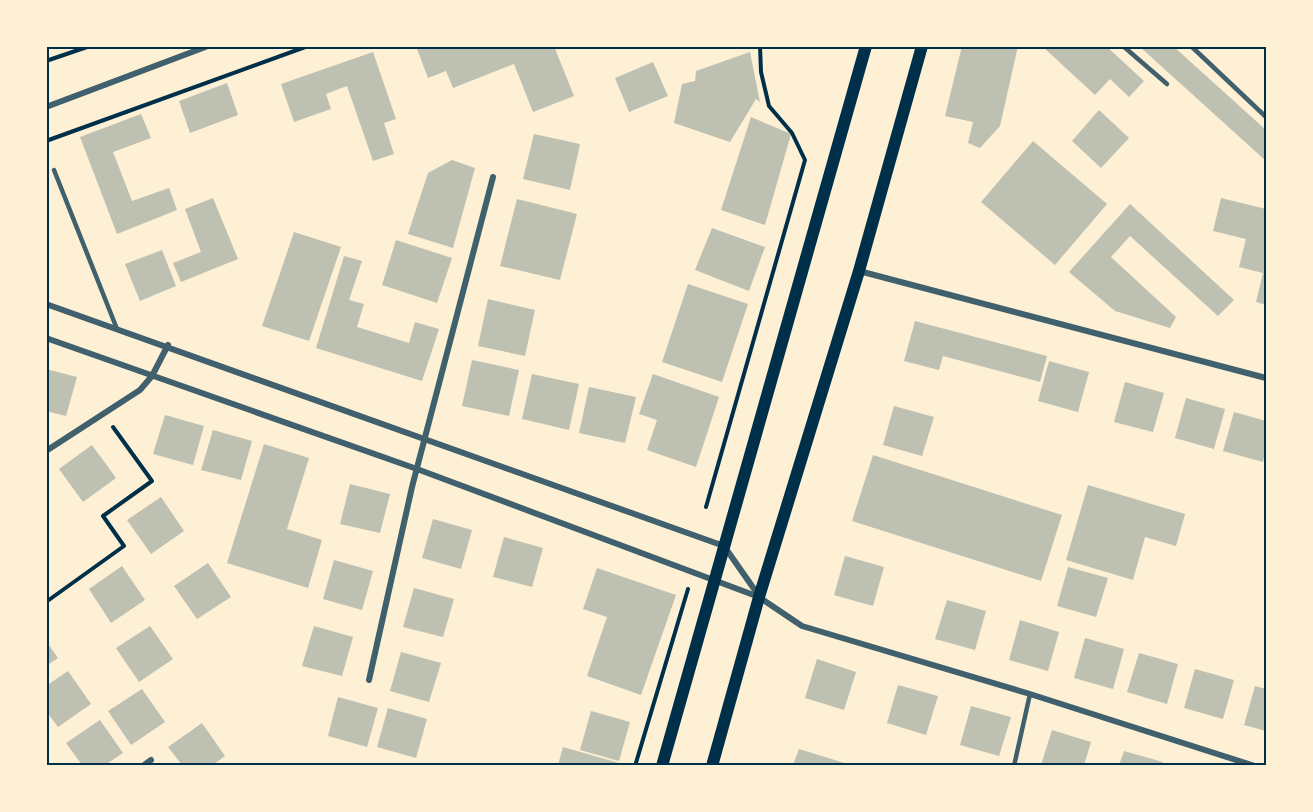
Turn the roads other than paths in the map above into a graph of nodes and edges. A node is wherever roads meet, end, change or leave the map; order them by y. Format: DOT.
graph roads {
  1 [pos="208,46"];
  2 [pos="866,46"];
  3 [pos="922,46"];
  4 [pos="1123,46"];
  5 [pos="1191,46"];
  6 [pos="1167,84"];
  7 [pos="46,107"];
  8 [pos="1266,117"];
  9 [pos="54,170"];
  10 [pos="493,177"];
  11 [pos="859,271"];
  12 [pos="46,304"];
  13 [pos="117,329"];
  14 [pos="46,338"];
  15 [pos="168,345"];
  16 [pos="152,376"];
  17 [pos="1266,378"];
  18 [pos="424,440"];
  19 [pos="46,451"];
  20 [pos="417,469"];
  21 [pos="724,546"];
  22 [pos="714,580"];
  23 [pos="759,597"];
  24 [pos="369,680"];
  25 [pos="1030,694"];
  26 [pos="151,760"];
  27 [pos="143,765"];
  28 [pos="662,765"];
  29 [pos="712,765"];
  30 [pos="1014,765"];
  31 [pos="1255,765"];
  1 -- 7 [label="street"];
  2 -- 21 [label="main road"];
  3 -- 11 [label="main road"];
  4 -- 6 [label="lane"];
  5 -- 8 [label="lane"];
  9 -- 13 [label="lane"];
  10 -- 18 [label="street"];
  11 -- 17 [label="street"];
  11 -- 23 [label="main road"];
  12 -- 13 [label="street"];
  13 -- 15 [label="street"];
  14 -- 16 [label="street"];
  15 -- 16 [label="street"];
  15 -- 18 [label="street"];
  16 -- 19 [label="street"];
  16 -- 20 [label="street"];
  18 -- 20 [label="street"];
  18 -- 21 [label="street"];
  20 -- 22 [label="street"];
  20 -- 24 [label="street"];
  21 -- 22 [label="main road"];
  21 -- 23 [label="street"];
  22 -- 23 [label="street"];
  22 -- 28 [label="main road"];
  23 -- 25 [label="street"];
  23 -- 29 [label="main road"];
  25 -- 30 [label="lane"];
  25 -- 31 [label="street"];
  26 -- 27 [label="street"];
}
